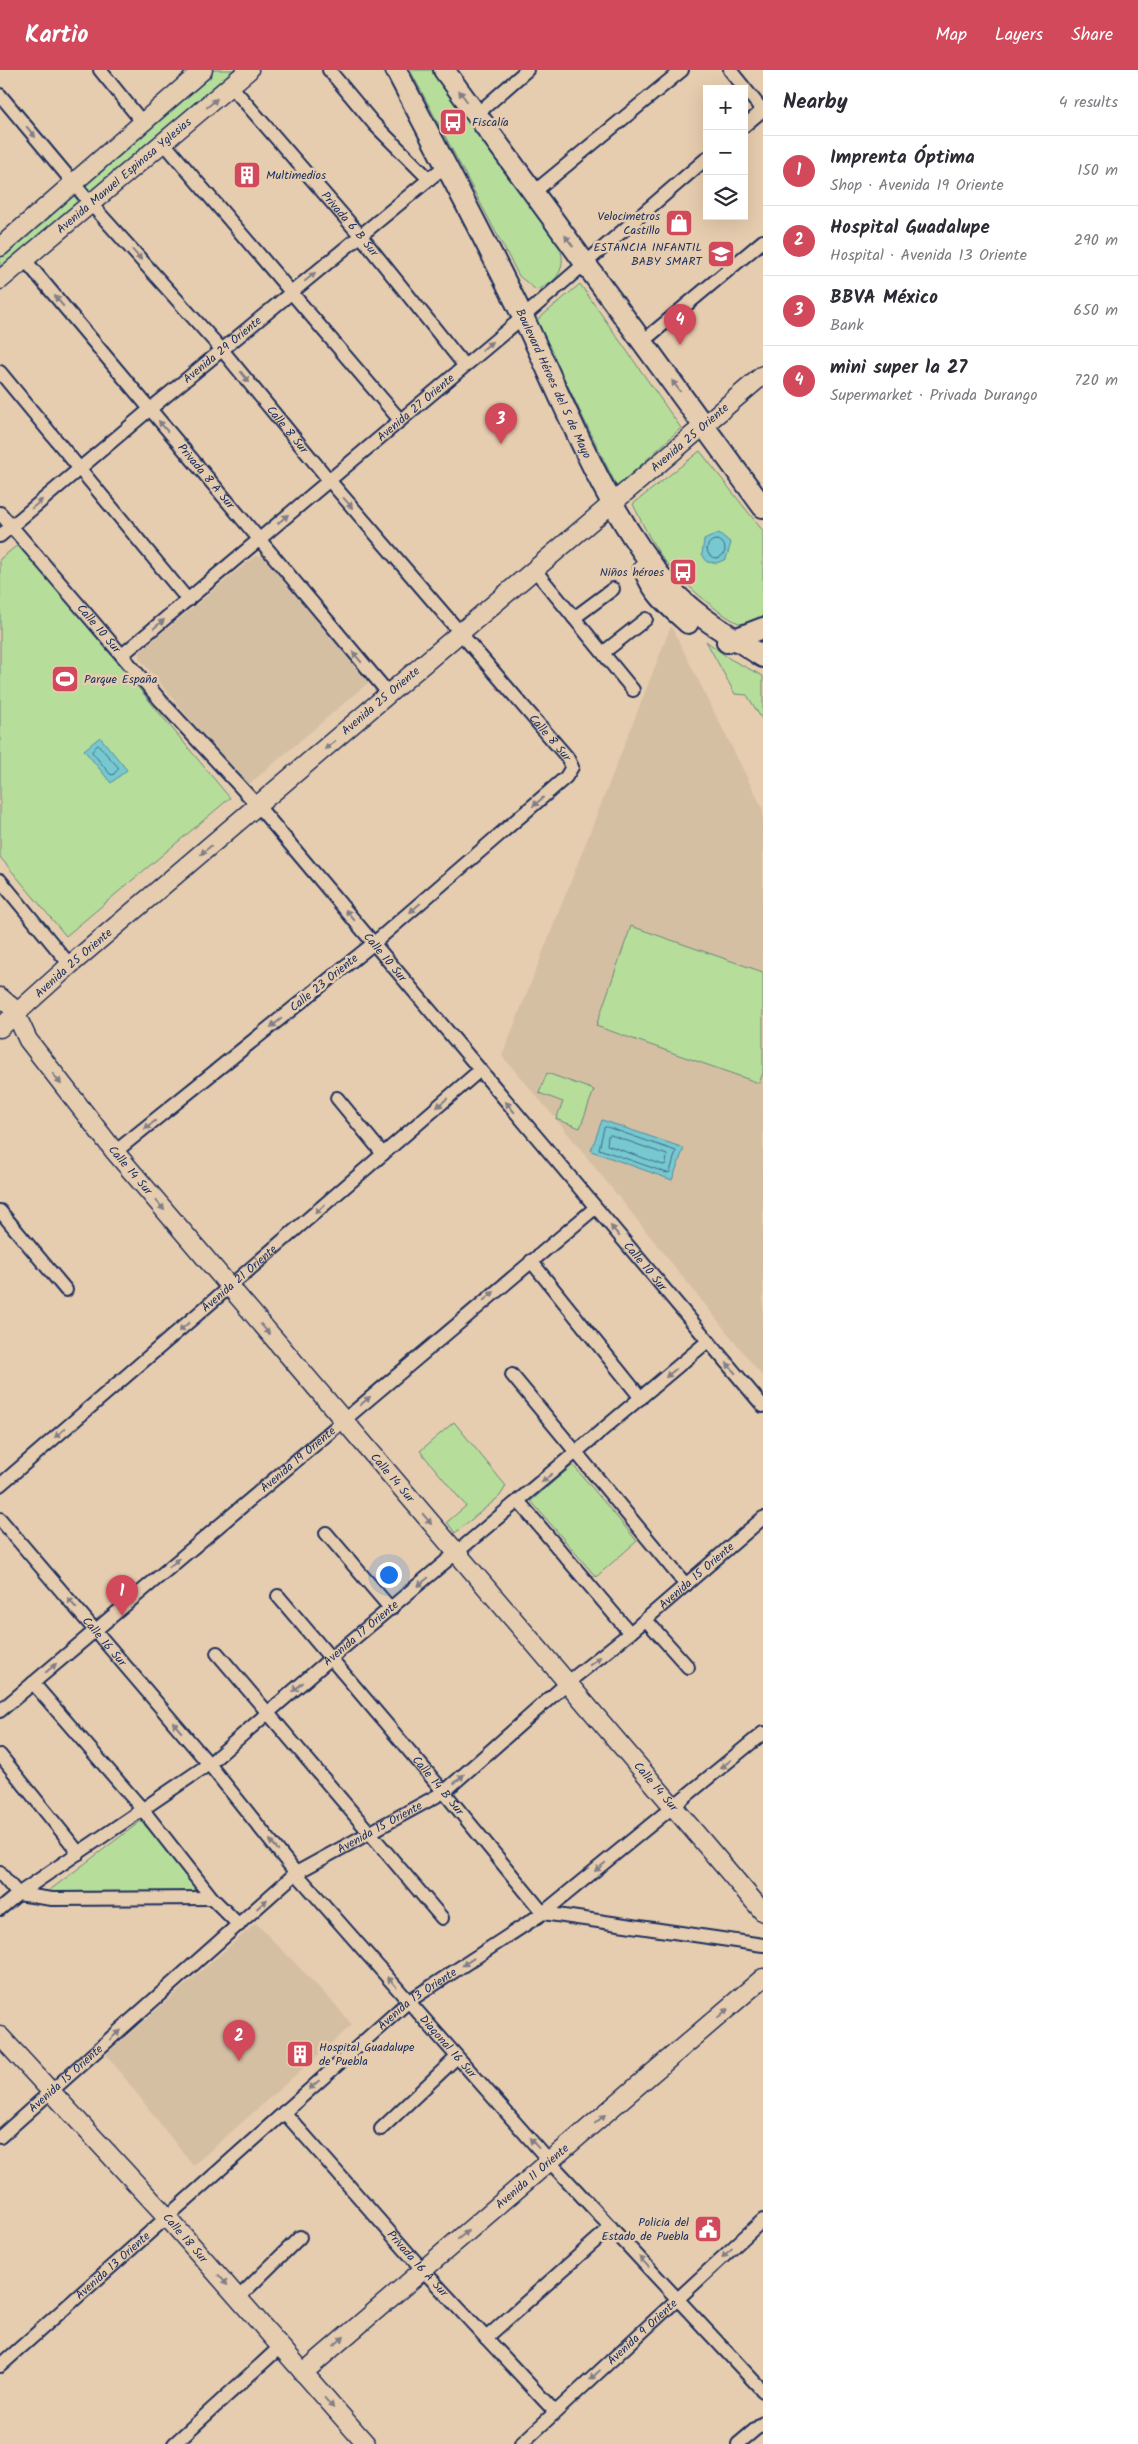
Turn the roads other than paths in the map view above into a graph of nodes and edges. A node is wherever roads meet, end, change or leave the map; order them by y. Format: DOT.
graph roads {
  1 [pos="100,70"];
  2 [pos="202,70"];
  3 [pos="249,70"];
  4 [pos="329,70"];
  5 [pos="396,70"];
  6 [pos="444,70"];
  7 [pos="527,70"];
  8 [pos="682,70"];
  9 [pos="730,70"];
  10 [pos="231,86"];
  11 [pos="0,95"];
  12 [pos="763,110"];
  13 [pos="477,114"];
  14 [pos="143,123"];
  15 [pos="748,123"];
  16 [pos="164,143"];
  17 [pos="703,161"];
  18 [pos="445,166"];
  19 [pos="429,179"];
  20 [pos="74,183"];
  21 [pos="534,192"];
  22 [pos="91,204"];
  23 [pos="360,235"];
  24 [pos="2,240"];
  25 [pos="763,241"];
  26 [pos="25,260"];
  27 [pos="585,262"];
  28 [pos="0,280"];
  29 [pos="292,293"];
  30 [pos="523,317"];
  31 [pos="642,342"];
  32 [pos="223,351"];
  33 [pos="464,365"];
  34 [pos="0,372"];
  35 [pos="763,375"];
  36 [pos="149,410"];
  37 [pos="400,420"];
  38 [pos="705,425"];
  39 [pos="80,469"];
  40 [pos="329,480"];
  41 [pos="613,502"];
  42 [pos="762,504"];
  43 [pos="0,513"];
  44 [pos="11,526"];
  45 [pos="0,536"];
  46 [pos="259,540"];
  47 [pos="534,569"];
  48 [pos="613,589"];
  49 [pos="188,600"];
  50 [pos="574,618"];
  51 [pos="646,619"];
  52 [pos="763,628"];
  53 [pos="460,633"];
  54 [pos="736,639"];
  55 [pos="604,652"];
  56 [pos="122,655"];
  57 [pos="763,657"];
  58 [pos="633,690"];
  59 [pos="389,694"];
  60 [pos="572,767"];
  61 [pos="258,806"];
  62 [pos="0,880"];
  63 [pos="374,943"];
  64 [pos="70,965"];
  65 [pos="0,997"];
  66 [pos="5,1022"];
  67 [pos="479,1071"];
  68 [pos="337,1098"];
  69 [pos="115,1152"];
  70 [pos="383,1154"];
  71 [pos="595,1208"];
  72 [pos="0,1211"];
  73 [pos="531,1262"];
  74 [pos="230,1288"];
  75 [pos="66,1290"];
  76 [pos="708,1341"];
  77 [pos="512,1375"];
  78 [pos="641,1398"];
  79 [pos="763,1406"];
  80 [pos="343,1420"];
  81 [pos="576,1453"];
  82 [pos="0,1485"];
  83 [pos="519,1502"];
  84 [pos="763,1518"];
  85 [pos="0,1519"];
  86 [pos="326,1533"];
  87 [pos="457,1554"];
  88 [pos="686,1585"];
  89 [pos="278,1596"];
  90 [pos="391,1609"];
  91 [pos="646,1620"];
  92 [pos="95,1630"];
  93 [pos="630,1633"];
  94 [pos="217,1653"];
  95 [pos="331,1658"];
  96 [pos="688,1667"];
  97 [pos="33,1683"];
  98 [pos="567,1683"];
  99 [pos="1,1707"];
  100 [pos="268,1713"];
  101 [pos="763,1733"];
  102 [pos="0,1755"];
  103 [pos="209,1764"];
  104 [pos="444,1792"];
  105 [pos="674,1808"];
  106 [pos="143,1810"];
  107 [pos="370,1832"];
  108 [pos="79,1853"];
  109 [pos="0,1873"];
  110 [pos="296,1873"];
  111 [pos="18,1894"];
  112 [pos="212,1898"];
  113 [pos="0,1909"];
  114 [pos="763,1912"];
  115 [pos="543,1913"];
  116 [pos="442,1918"];
  117 [pos="239,1925"];
  118 [pos="763,1945"];
  119 [pos="763,1978"];
  120 [pos="409,2001"];
  121 [pos="0,2036"];
  122 [pos="457,2057"];
  123 [pos="51,2092"];
  124 [pos="284,2112"];
  125 [pos="381,2129"];
  126 [pos="0,2137"];
  127 [pos="550,2162"];
  128 [pos="167,2217"];
  129 [pos="763,2220"];
  130 [pos="611,2227"];
  131 [pos="300,2237"];
  132 [pos="422,2269"];
  133 [pos="238,2298"];
  134 [pos="678,2298"];
  135 [pos="486,2338"];
  136 [pos="280,2347"];
  137 [pos="0,2366"];
  138 [pos="303,2373"];
  139 [pos="763,2391"];
  140 [pos="555,2412"];
  141 [pos="763,2423"];
  142 [pos="174,2444"];
  143 [pos="366,2444"];
  144 [pos="521,2444"];
  145 [pos="738,2444"];
  1 -- 14 [label="street"];
  2 -- 14 [label="main road"];
  3 -- 10 [label="main road, Avenida Manuel Espinosa Yglesias"];
  4 -- 19 [label="street"];
  5 -- 18 [label="main road, Boulevard Héroes del 5 de Mayo"];
  13 -- 6 [label="main road, one-way"];
  7 -- 13 [label="street"];
  8 -- 21 [label="street"];
  9 -- 12 [label="street"];
  16 -- 10 [label="main road, Avenida Manuel Espinosa Yglesias, one-way"];
  10 -- 23 [label="street, Privada 6 B Sur"];
  11 -- 20 [label="street, Calle 8 Sur, one-way"];
  12 -- 15 [label="street"];
  13 -- 21 [label="main road"];
  14 -- 20 [label="main road"];
  16 -- 22 [label="main road, Avenida Manuel Espinosa Yglesias"];
  16 -- 29 [label="street"];
  17 -- 27 [label="street, Avenida 27 Oriente"];
  18 -- 19 [label="street, Avenida 29 Oriente"];
  18 -- 30 [label="main road, Boulevard Héroes del 5 de Mayo"];
  19 -- 23 [label="street, Avenida 29 Oriente"];
  20 -- 22 [label="street, Calle 8 Sur"];
  20 -- 24 [label="main road"];
  27 -- 21 [label="main road, one-way"];
  22 -- 26 [label="main road, Avenida Manuel Espinosa Yglesias"];
  22 -- 32 [label="street, Calle 8 Sur, one-way"];
  29 -- 23 [label="street, Avenida 29 Oriente, one-way"];
  23 -- 33 [label="street, Privada 6 B Sur"];
  25 -- 31 [label="street"];
  26 -- 28 [label="main road, Avenida Manuel Espinosa Yglesias"];
  36 -- 26 [label="street, Privada 8 A Sur, one-way"];
  27 -- 30 [label="street, Avenida 27 Oriente"];
  27 -- 31 [label="main road"];
  29 -- 32 [label="street, Avenida 29 Oriente"];
  29 -- 37 [label="street"];
  33 -- 30 [label="street, Avenida 27 Oriente, one-way"];
  30 -- 41 [label="main road, Boulevard Héroes del 5 de Mayo"];
  38 -- 31 [label="main road, one-way"];
  32 -- 36 [label="street, Avenida 29 Oriente"];
  32 -- 40 [label="street, Calle 8 Sur, one-way"];
  33 -- 37 [label="street, Avenida 27 Oriente"];
  34 -- 39 [label="street"];
  35 -- 38 [label="main road, Avenida 25 Oriente"];
  36 -- 39 [label="street, Avenida 29 Oriente"];
  46 -- 36 [label="street, Privada 8 A Sur, one-way"];
  37 -- 40 [label="street, Avenida 27 Oriente"];
  38 -- 41 [label="main road, Avenida 25 Oriente"];
  38 -- 42 [label="main road"];
  44 -- 39 [label="street, Avenida 29 Oriente, one-way"];
  39 -- 49 [label="street"];
  46 -- 40 [label="street, Avenida 27 Oriente, one-way"];
  40 -- 53 [label="street, Calle 8 Sur, one-way"];
  41 -- 47 [label="main road, Avenida 25 Oriente"];
  41 -- 54 [label="main road, Boulevard Héroes del 5 de Mayo"];
  43 -- 44 [label="street, Calle 10 Sur"];
  44 -- 45 [label="street, Avenida 29 Oriente"];
  44 -- 56 [label="street, Calle 10 Sur"];
  46 -- 49 [label="street, Avenida 27 Oriente"];
  59 -- 46 [label="street, Privada 8 A Sur, one-way"];
  47 -- 50 [label="street"];
  47 -- 53 [label="main road, Avenida 25 Oriente"];
  48 -- 50 [label="street"];
  56 -- 49 [label="street, Avenida 27 Oriente, one-way"];
  50 -- 55 [label="street"];
  51 -- 55 [label="street"];
  52 -- 54 [label="main road"];
  53 -- 59 [label="main road, Avenida 25 Oriente"];
  53 -- 60 [label="street, Calle 8 Sur"];
  54 -- 57 [label="main road"];
  55 -- 58 [label="street"];
  56 -- 61 [label="street, Calle 10 Sur"];
  59 -- 61 [label="main road, Avenida 25 Oriente, one-way"];
  60 -- 63 [label="street, Calle 23 Oriente, one-way"];
  63 -- 61 [label="street, Calle 10 Sur, one-way"];
  61 -- 64 [label="main road, Avenida 25 Oriente, one-way"];
  62 -- 64 [label="street"];
  63 -- 67 [label="street, Calle 10 Sur"];
  63 -- 69 [label="street, Calle 23 Oriente, one-way"];
  64 -- 66 [label="main road, Avenida 25 Oriente"];
  65 -- 66 [label="main road"];
  66 -- 69 [label="main road, Calle 14 Sur, one-way"];
  67 -- 70 [label="street, Avenida 21 Oriente, one-way"];
  71 -- 67 [label="street, Calle 10 Sur, one-way"];
  68 -- 70 [label="street"];
  69 -- 74 [label="main road, Calle 14 Sur, one-way"];
  70 -- 74 [label="street, Avenida 21 Oriente, one-way"];
  71 -- 73 [label="street, Avenida 19 Oriente"];
  76 -- 71 [label="street, Calle 10 Sur, one-way"];
  72 -- 75 [label="street"];
  73 -- 78 [label="street"];
  80 -- 73 [label="street, Avenida 19 Oriente, one-way"];
  74 -- 80 [label="main road, Calle 14 Sur, one-way"];
  74 -- 82 [label="street, Avenida 21 Oriente, one-way"];
  76 -- 78 [label="street, Avenida 17 Oriente, one-way"];
  79 -- 76 [label="street, Calle 10 Sur, one-way"];
  77 -- 81 [label="street"];
  78 -- 81 [label="street, Avenida 17 Oriente"];
  80 -- 87 [label="main road, Calle 14 Sur, one-way"];
  92 -- 80 [label="street, Avenida 19 Oriente, one-way"];
  81 -- 83 [label="street, Avenida 17 Oriente, one-way"];
  81 -- 88 [label="street"];
  83 -- 87 [label="street, Avenida 17 Oriente"];
  83 -- 93 [label="street"];
  84 -- 88 [label="street, Avenida 15 Oriente"];
  92 -- 85 [label="street, Calle 16 Sur, one-way"];
  86 -- 90 [label="street"];
  87 -- 90 [label="street, Avenida 17 Oriente, one-way"];
  87 -- 98 [label="main road, Calle 14 Sur"];
  88 -- 91 [label="street, Avenida 15 Oriente"];
  89 -- 95 [label="street, Calle 14 B Sur"];
  90 -- 95 [label="street, Avenida 17 Oriente"];
  91 -- 93 [label="street, Avenida 15 Oriente"];
  91 -- 96 [label="street"];
  97 -- 92 [label="street, Avenida 19 Oriente, one-way"];
  103 -- 92 [label="street, Calle 16 Sur, one-way"];
  98 -- 93 [label="street, Avenida 15 Oriente, one-way"];
  94 -- 100 [label="street"];
  95 -- 100 [label="street, Avenida 17 Oriente, one-way"];
  95 -- 104 [label="street, Calle 14 B Sur"];
  97 -- 99 [label="street, Avenida 19 Oriente"];
  97 -- 106 [label="street"];
  104 -- 98 [label="street, Avenida 15 Oriente, one-way"];
  98 -- 105 [label="main road, Calle 14 Sur"];
  100 -- 103 [label="street, Avenida 17 Oriente"];
  100 -- 107 [label="street"];
  101 -- 105 [label="street, Avenida 13 Oriente, one-way"];
  102 -- 108 [label="street"];
  103 -- 106 [label="street, Avenida 17 Oriente"];
  110 -- 103 [label="street, Diagonal 16 Sur, one-way"];
  104 -- 107 [label="street, Avenida 15 Oriente"];
  104 -- 115 [label="street, Calle 14 B Sur"];
  105 -- 114 [label="main road, Calle 14 Sur"];
  105 -- 115 [label="street, Avenida 13 Oriente, one-way"];
  106 -- 108 [label="street, Avenida 17 Oriente"];
  106 -- 112 [label="street"];
  107 -- 110 [label="street, Avenida 15 Oriente"];
  107 -- 116 [label="street"];
  108 -- 111 [label="street, Avenida 17 Oriente"];
  109 -- 111 [label="street"];
  117 -- 110 [label="street, Avenida 15 Oriente, one-way"];
  120 -- 110 [label="street, Diagonal 16 Sur, one-way"];
  111 -- 112 [label="street"];
  111 -- 113 [label="street, Avenida 17 Oriente"];
  112 -- 117 [label="street"];
  115 -- 118 [label="street"];
  115 -- 120 [label="street, Avenida 13 Oriente, one-way"];
  123 -- 117 [label="street, Avenida 15 Oriente, one-way"];
  127 -- 119 [label="main road, Avenida 11 Oriente, one-way"];
  120 -- 122 [label="street, Diagonal 16 Sur"];
  120 -- 124 [label="street, Avenida 13 Oriente, one-way"];
  121 -- 123 [label="main road, Calle 18 Sur"];
  122 -- 125 [label="street"];
  127 -- 122 [label="street, Diagonal 16 Sur, one-way"];
  123 -- 126 [label="street, Avenida 15 Oriente"];
  123 -- 128 [label="main road, Calle 18 Sur"];
  124 -- 128 [label="street, Avenida 13 Oriente"];
  124 -- 132 [label="street, Privada 16 A Sur"];
  127 -- 130 [label="street, Diagonal 16 Sur"];
  132 -- 127 [label="main road, Avenida 11 Oriente, one-way"];
  128 -- 133 [label="main road, Calle 18 Sur, one-way"];
  128 -- 137 [label="street, Avenida 13 Oriente"];
  129 -- 134 [label="street, Avenida 9 Oriente, one-way"];
  134 -- 130 [label="street, Diagonal 16 Sur, one-way"];
  130 -- 135 [label="street"];
  131 -- 133 [label="street"];
  132 -- 135 [label="street, Privada 16 A Sur"];
  138 -- 132 [label="main road, Avenida 11 Oriente, one-way"];
  133 -- 136 [label="main road, Calle 18 Sur"];
  134 -- 139 [label="street, Diagonal 16 Sur"];
  134 -- 140 [label="street, Avenida 9 Oriente, one-way"];
  135 -- 140 [label="street, Privada 16 A Sur"];
  136 -- 138 [label="main road, Calle 18 Sur"];
  136 -- 142 [label="street"];
  138 -- 143 [label="main road, Calle 18 Sur, one-way"];
  140 -- 144 [label="street, Avenida 9 Oriente"];
  141 -- 145 [label="street"];
}
